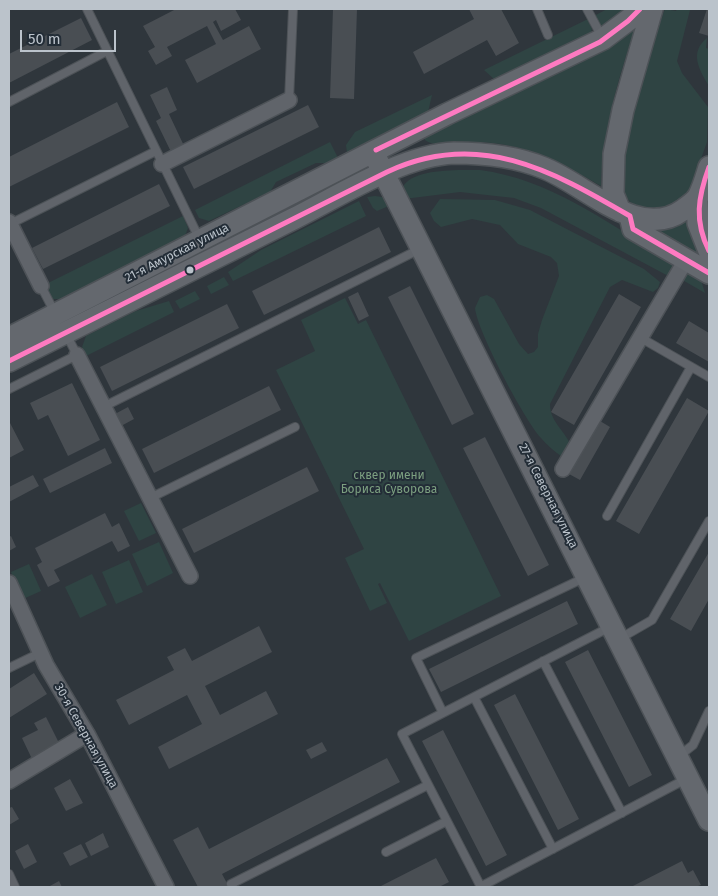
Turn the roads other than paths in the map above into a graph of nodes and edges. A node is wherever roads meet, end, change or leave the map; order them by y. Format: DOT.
graph roads {
  1 [pos="86,9"];
  2 [pos="293,9"];
  3 [pos="537,9"];
  4 [pos="587,9"];
  5 [pos="640,9"];
  6 [pos="652,9"];
  7 [pos="548,35"];
  8 [pos="603,39"];
  9 [pos="107,51"];
  10 [pos="289,100"];
  11 [pos="9,102"];
  12 [pos="373,152"];
  13 [pos="159,157"];
  14 [pos="709,167"];
  15 [pos="384,174"];
  16 [pos="697,198"];
  17 [pos="625,214"];
  18 [pos="9,223"];
  19 [pos="420,249"];
  20 [pos="205,251"];
  21 [pos="709,251"];
  22 [pos="686,260"];
  23 [pos="709,273"];
  24 [pos="41,286"];
  25 [pos="61,324"];
  26 [pos="9,338"];
  27 [pos="642,338"];
  28 [pos="77,355"];
  29 [pos="9,361"];
  30 [pos="691,367"];
  31 [pos="709,377"];
  32 [pos="9,390"];
  33 [pos="103,406"];
  34 [pos="295,427"];
  35 [pos="564,468"];
  36 [pos="150,498"];
  37 [pos="606,516"];
  38 [pos="709,520"];
  39 [pos="190,576"];
  40 [pos="588,576"];
  41 [pos="9,583"];
  42 [pos="615,632"];
  43 [pos="40,652"];
  44 [pos="543,661"];
  45 [pos="9,668"];
  46 [pos="474,697"];
  47 [pos="709,712"];
  48 [pos="443,713"];
  49 [pos="87,734"];
  50 [pos="678,757"];
  51 [pos="689,778"];
  52 [pos="9,781"];
  53 [pos="428,785"];
  54 [pos="622,813"];
  55 [pos="709,820"];
  56 [pos="447,822"];
  57 [pos="553,849"];
  58 [pos="386,852"];
  59 [pos="9,874"];
  60 [pos="16,887"];
  61 [pos="166,887"];
  62 [pos="233,887"];
  63 [pos="480,887"];
  1 -- 9 [label="lane"];
  2 -- 10 [label="lane"];
  3 -- 7 [label="lane"];
  4 -- 8 [label="lane"];
  5 -- 8 [label="main road, 21-я Амурская улица"];
  6 -- 17 [label="main road"];
  8 -- 12 [label="main road, 21-я Амурская улица"];
  9 -- 11 [label="lane"];
  9 -- 13 [label="lane"];
  10 -- 13 [label="street"];
  12 -- 15 [label="main road, 27-я Северная улица"];
  12 -- 20 [label="main road, 21-я Амурская улица"];
  13 -- 18 [label="lane"];
  13 -- 20 [label="lane"];
  14 -- 16 [label="main road"];
  15 -- 17 [label="main road, 21-я Амурская улица"];
  15 -- 19 [label="main road, 27-я Северная улица"];
  15 -- 20 [label="main road, 21-я Амурская улица"];
  16 -- 17 [label="main road"];
  16 -- 21 [label="main road"];
  17 -- 22 [label="main road"];
  18 -- 24 [label="street"];
  19 -- 33 [label="lane"];
  19 -- 40 [label="main road, 27-я Северная улица"];
  20 -- 25 [label="main road, 21-я Амурская улица"];
  22 -- 23 [label="main road"];
  22 -- 27 [label="street"];
  24 -- 25 [label="lane"];
  25 -- 26 [label="main road, 21-я Амурская улица"];
  25 -- 28 [label="lane"];
  25 -- 29 [label="main road, 21-я Амурская улица"];
  27 -- 30 [label="lane"];
  27 -- 35 [label="street"];
  28 -- 32 [label="lane"];
  28 -- 33 [label="street"];
  30 -- 31 [label="lane"];
  30 -- 37 [label="lane"];
  33 -- 36 [label="street"];
  34 -- 36 [label="lane"];
  36 -- 39 [label="street"];
  38 -- 42 [label="lane"];
  40 -- 42 [label="main road, 27-я Северная улица"];
  40 -- 48 [label="lane"];
  41 -- 43 [label="street, 30-я Северная улица"];
  42 -- 44 [label="lane"];
  42 -- 50 [label="main road, 27-я Северная улица"];
  43 -- 45 [label="lane"];
  43 -- 49 [label="street, 30-я Северная улица"];
  44 -- 46 [label="lane"];
  44 -- 54 [label="lane"];
  46 -- 48 [label="lane"];
  46 -- 57 [label="lane"];
  47 -- 50 [label="lane"];
  48 -- 53 [label="lane"];
  49 -- 52 [label="street"];
  49 -- 61 [label="street, 30-я Северная улица"];
  50 -- 51 [label="main road, 27-я Северная улица"];
  51 -- 54 [label="lane"];
  51 -- 55 [label="main road, 27-я Северная улица"];
  53 -- 56 [label="lane"];
  53 -- 62 [label="lane"];
  54 -- 57 [label="lane"];
  56 -- 58 [label="lane"];
  56 -- 63 [label="lane"];
  57 -- 63 [label="lane"];
  59 -- 60 [label="lane"];
}
